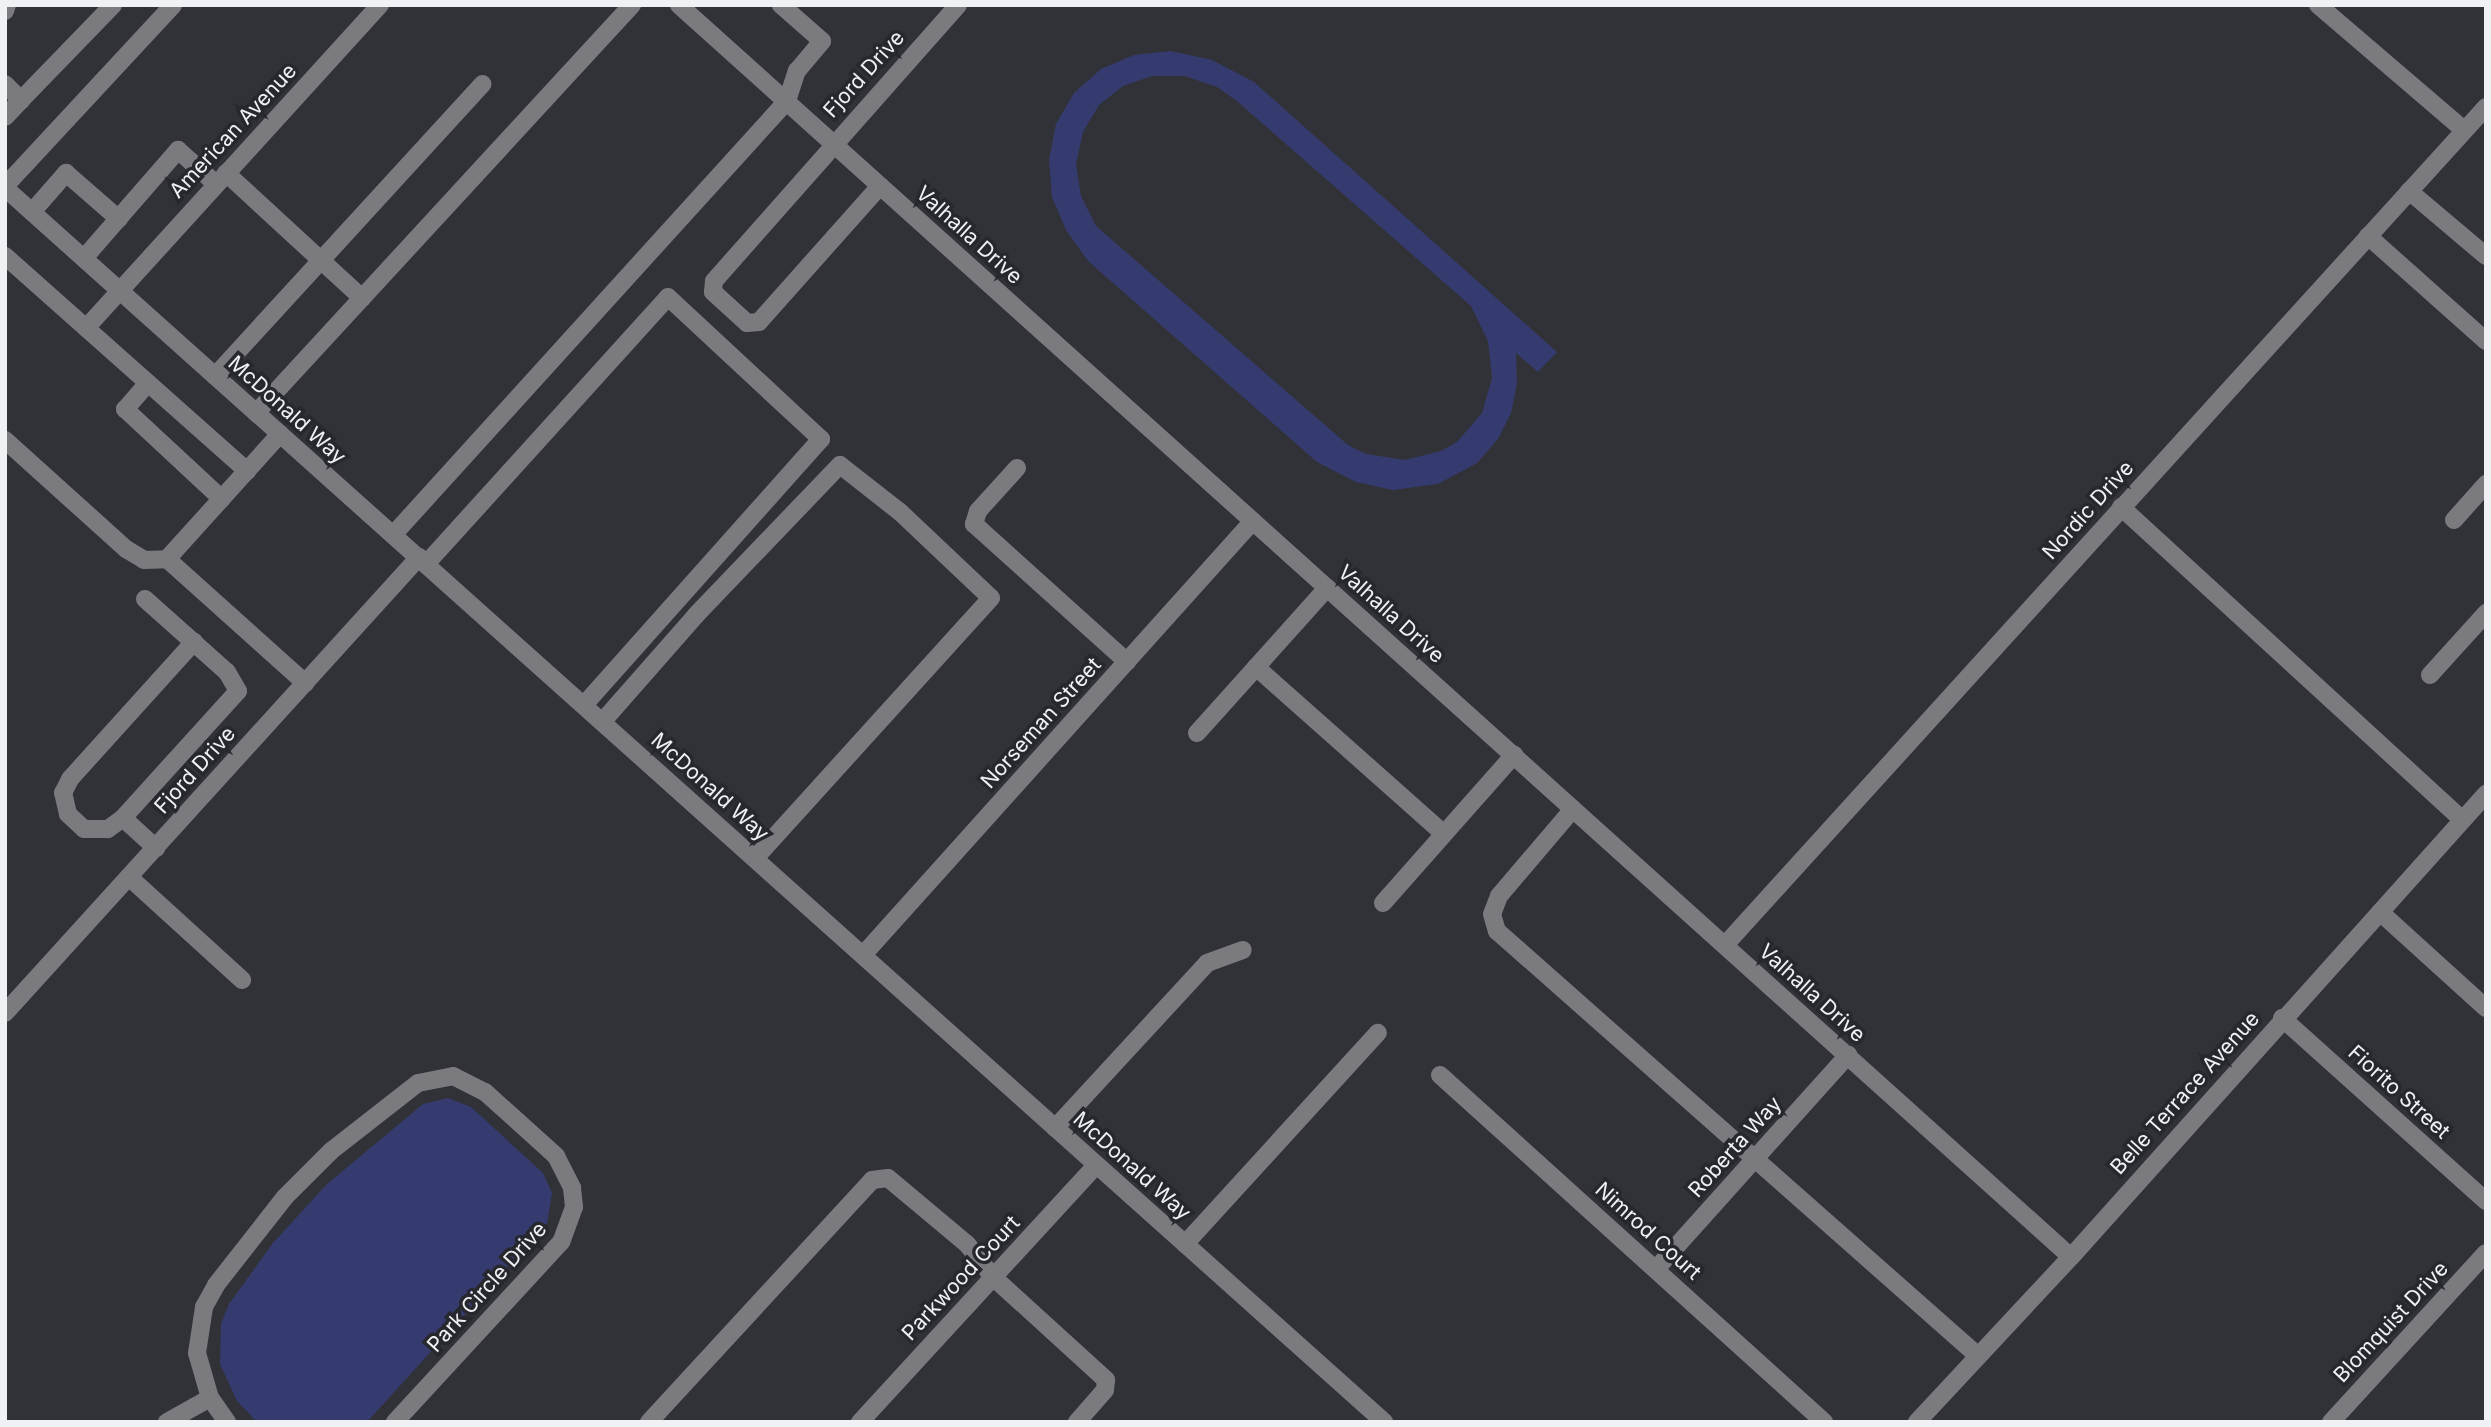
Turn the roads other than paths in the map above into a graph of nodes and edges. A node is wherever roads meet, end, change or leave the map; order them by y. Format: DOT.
graph roads {
  1 [pos="8,5"];
  2 [pos="113,5"];
  3 [pos="173,5"];
  4 [pos="380,5"];
  5 [pos="632,5"];
  6 [pos="679,5"];
  7 [pos="781,5"];
  8 [pos="958,5"];
  9 [pos="2318,5"];
  10 [pos="5,10"];
  11 [pos="483,84"];
  12 [pos="5,85"];
  13 [pos="21,100"];
  14 [pos="787,101"];
  15 [pos="2486,107"];
  16 [pos="5,117"];
  17 [pos="2464,130"];
  18 [pos="832,143"];
  19 [pos="221,179"];
  20 [pos="880,186"];
  21 [pos="5,187"];
  22 [pos="2409,191"];
  23 [pos="32,212"];
  24 [pos="119,219"];
  25 [pos="2368,236"];
  26 [pos="5,256"];
  27 [pos="2486,256"];
  28 [pos="85,257"];
  29 [pos="321,260"];
  30 [pos="120,288"];
  31 [pos="362,298"];
  32 [pos="86,328"];
  33 [pos="2486,341"];
  34 [pos="215,376"];
  35 [pos="148,383"];
  36 [pos="256,413"];
  37 [pos="280,434"];
  38 [pos="5,440"];
  39 [pos="1017,468"];
  40 [pos="247,471"];
  41 [pos="2486,484"];
  42 [pos="222,499"];
  43 [pos="2121,507"];
  44 [pos="2454,520"];
  45 [pos="1253,521"];
  46 [pos="393,535"];
  47 [pos="167,559"];
  48 [pos="423,561"];
  49 [pos="1328,588"];
  50 [pos="145,599"];
  51 [pos="2486,613"];
  52 [pos="194,642"];
  53 [pos="1127,662"];
  54 [pos="1256,667"];
  55 [pos="2430,675"];
  56 [pos="305,683"];
  57 [pos="585,704"];
  58 [pos="603,722"];
  59 [pos="1197,733"];
  60 [pos="1514,755"];
  61 [pos="2486,794"];
  62 [pos="1573,809"];
  63 [pos="124,818"];
  64 [pos="2462,820"];
  65 [pos="1444,834"];
  66 [pos="156,848"];
  67 [pos="755,858"];
  68 [pos="129,877"];
  69 [pos="1383,903"];
  70 [pos="2380,912"];
  71 [pos="1725,945"];
  72 [pos="1243,950"];
  73 [pos="863,955"];
  74 [pos="242,980"];
  75 [pos="2486,1008"];
  76 [pos="5,1013"];
  77 [pos="2282,1018"];
  78 [pos="1378,1033"];
  79 [pos="1848,1055"];
  80 [pos="1440,1074"];
  81 [pos="1055,1128"];
  82 [pos="1755,1159"];
  83 [pos="1096,1165"];
  84 [pos="2486,1201"];
  85 [pos="1185,1244"];
  86 [pos="2486,1253"];
  87 [pos="2071,1257"];
  88 [pos="1656,1269"];
  89 [pos="993,1277"];
  90 [pos="1978,1356"];
  91 [pos="209,1398"];
  92 [pos="167,1422"];
  93 [pos="227,1422"];
  94 [pos="395,1422"];
  95 [pos="649,1422"];
  96 [pos="860,1422"];
  97 [pos="1077,1422"];
  98 [pos="1384,1422"];
  99 [pos="1824,1422"];
  100 [pos="1917,1422"];
  101 [pos="2331,1422"];
  1 -- 10 [label="street"];
  2 -- 13 [label="street"];
  3 -- 21 [label="street"];
  4 -- 19 [label="street, American Avenue"];
  5 -- 31 [label="street"];
  6 -- 14 [label="street, Valhalla Drive"];
  7 -- 14 [label="street"];
  8 -- 18 [label="street, Fjord Drive"];
  9 -- 17 [label="street"];
  11 -- 29 [label="street"];
  12 -- 13 [label="street"];
  13 -- 16 [label="street"];
  14 -- 18 [label="street, Valhalla Drive"];
  14 -- 46 [label="street"];
  15 -- 17 [label="street, Nordic Drive"];
  17 -- 22 [label="street, Nordic Drive"];
  18 -- 20 [label="street, Valhalla Drive"];
  18 -- 20 [label="street, Fjord Drive"];
  19 -- 24 [label="street"];
  19 -- 29 [label="street"];
  19 -- 30 [label="street, American Avenue"];
  20 -- 45 [label="street, Valhalla Drive"];
  21 -- 23 [label="street, McDonald Way"];
  22 -- 25 [label="street, Nordic Drive"];
  22 -- 27 [label="street"];
  23 -- 24 [label="street"];
  23 -- 28 [label="street, McDonald Way"];
  24 -- 28 [label="street"];
  25 -- 33 [label="street"];
  25 -- 43 [label="street, Nordic Drive"];
  26 -- 32 [label="street"];
  28 -- 30 [label="street, McDonald Way"];
  29 -- 31 [label="street"];
  29 -- 34 [label="street"];
  30 -- 32 [label="street, American Avenue"];
  30 -- 34 [label="street, McDonald Way"];
  31 -- 36 [label="street"];
  32 -- 35 [label="street"];
  34 -- 36 [label="street, McDonald Way"];
  35 -- 40 [label="street"];
  35 -- 42 [label="street"];
  36 -- 37 [label="street, McDonald Way"];
  37 -- 40 [label="street"];
  37 -- 46 [label="street, McDonald Way"];
  38 -- 47 [label="street"];
  39 -- 53 [label="street"];
  40 -- 42 [label="street"];
  41 -- 44 [label="street"];
  42 -- 47 [label="street"];
  43 -- 64 [label="street"];
  43 -- 71 [label="street, Nordic Drive"];
  45 -- 49 [label="street, Valhalla Drive"];
  45 -- 53 [label="street, Norseman Street"];
  46 -- 48 [label="street, McDonald Way"];
  47 -- 56 [label="street"];
  48 -- 56 [label="street, Fjord Drive"];
  48 -- 57 [label="street, McDonald Way"];
  48 -- 57 [label="street, Fjord Drive"];
  49 -- 54 [label="street"];
  49 -- 60 [label="street, Valhalla Drive"];
  50 -- 52 [label="street"];
  51 -- 55 [label="street"];
  52 -- 63 [label="street"];
  52 -- 63 [label="street"];
  53 -- 73 [label="street, Norseman Street"];
  54 -- 59 [label="street"];
  54 -- 65 [label="street"];
  56 -- 66 [label="street, Fjord Drive"];
  57 -- 58 [label="street, McDonald Way"];
  58 -- 67 [label="street, McDonald Way"];
  58 -- 67 [label="street"];
  60 -- 62 [label="street, Valhalla Drive"];
  60 -- 65 [label="street"];
  61 -- 64 [label="street, Belle Terrace Avenue"];
  62 -- 71 [label="street, Valhalla Drive"];
  62 -- 82 [label="street"];
  63 -- 66 [label="street"];
  64 -- 70 [label="street, Belle Terrace Avenue"];
  65 -- 69 [label="street"];
  66 -- 68 [label="street, Fjord Drive"];
  67 -- 73 [label="street, McDonald Way"];
  68 -- 74 [label="street"];
  68 -- 76 [label="street, Fjord Drive"];
  70 -- 75 [label="street"];
  70 -- 77 [label="street, Belle Terrace Avenue"];
  71 -- 79 [label="street, Valhalla Drive"];
  72 -- 81 [label="street"];
  73 -- 81 [label="street, McDonald Way"];
  77 -- 84 [label="street, Fiorito Street"];
  77 -- 87 [label="street, Belle Terrace Avenue"];
  78 -- 85 [label="street"];
  79 -- 82 [label="street, Roberta Way"];
  79 -- 87 [label="street, Valhalla Drive"];
  80 -- 88 [label="street, Nimrod Court"];
  81 -- 83 [label="street, McDonald Way"];
  82 -- 88 [label="street, Roberta Way"];
  82 -- 90 [label="street"];
  83 -- 85 [label="street, McDonald Way"];
  83 -- 89 [label="street, Parkwood Court"];
  85 -- 98 [label="street, McDonald Way"];
  86 -- 101 [label="street, Blomquist Drive"];
  87 -- 90 [label="street, Belle Terrace Avenue"];
  88 -- 99 [label="street, Nimrod Court"];
  89 -- 95 [label="street"];
  89 -- 96 [label="street, Parkwood Court"];
  89 -- 97 [label="street"];
  90 -- 100 [label="street, Belle Terrace Avenue"];
  91 -- 92 [label="street"];
  91 -- 93 [label="street, Park Circle Drive"];
  91 -- 94 [label="street, Park Circle Drive"];
}
